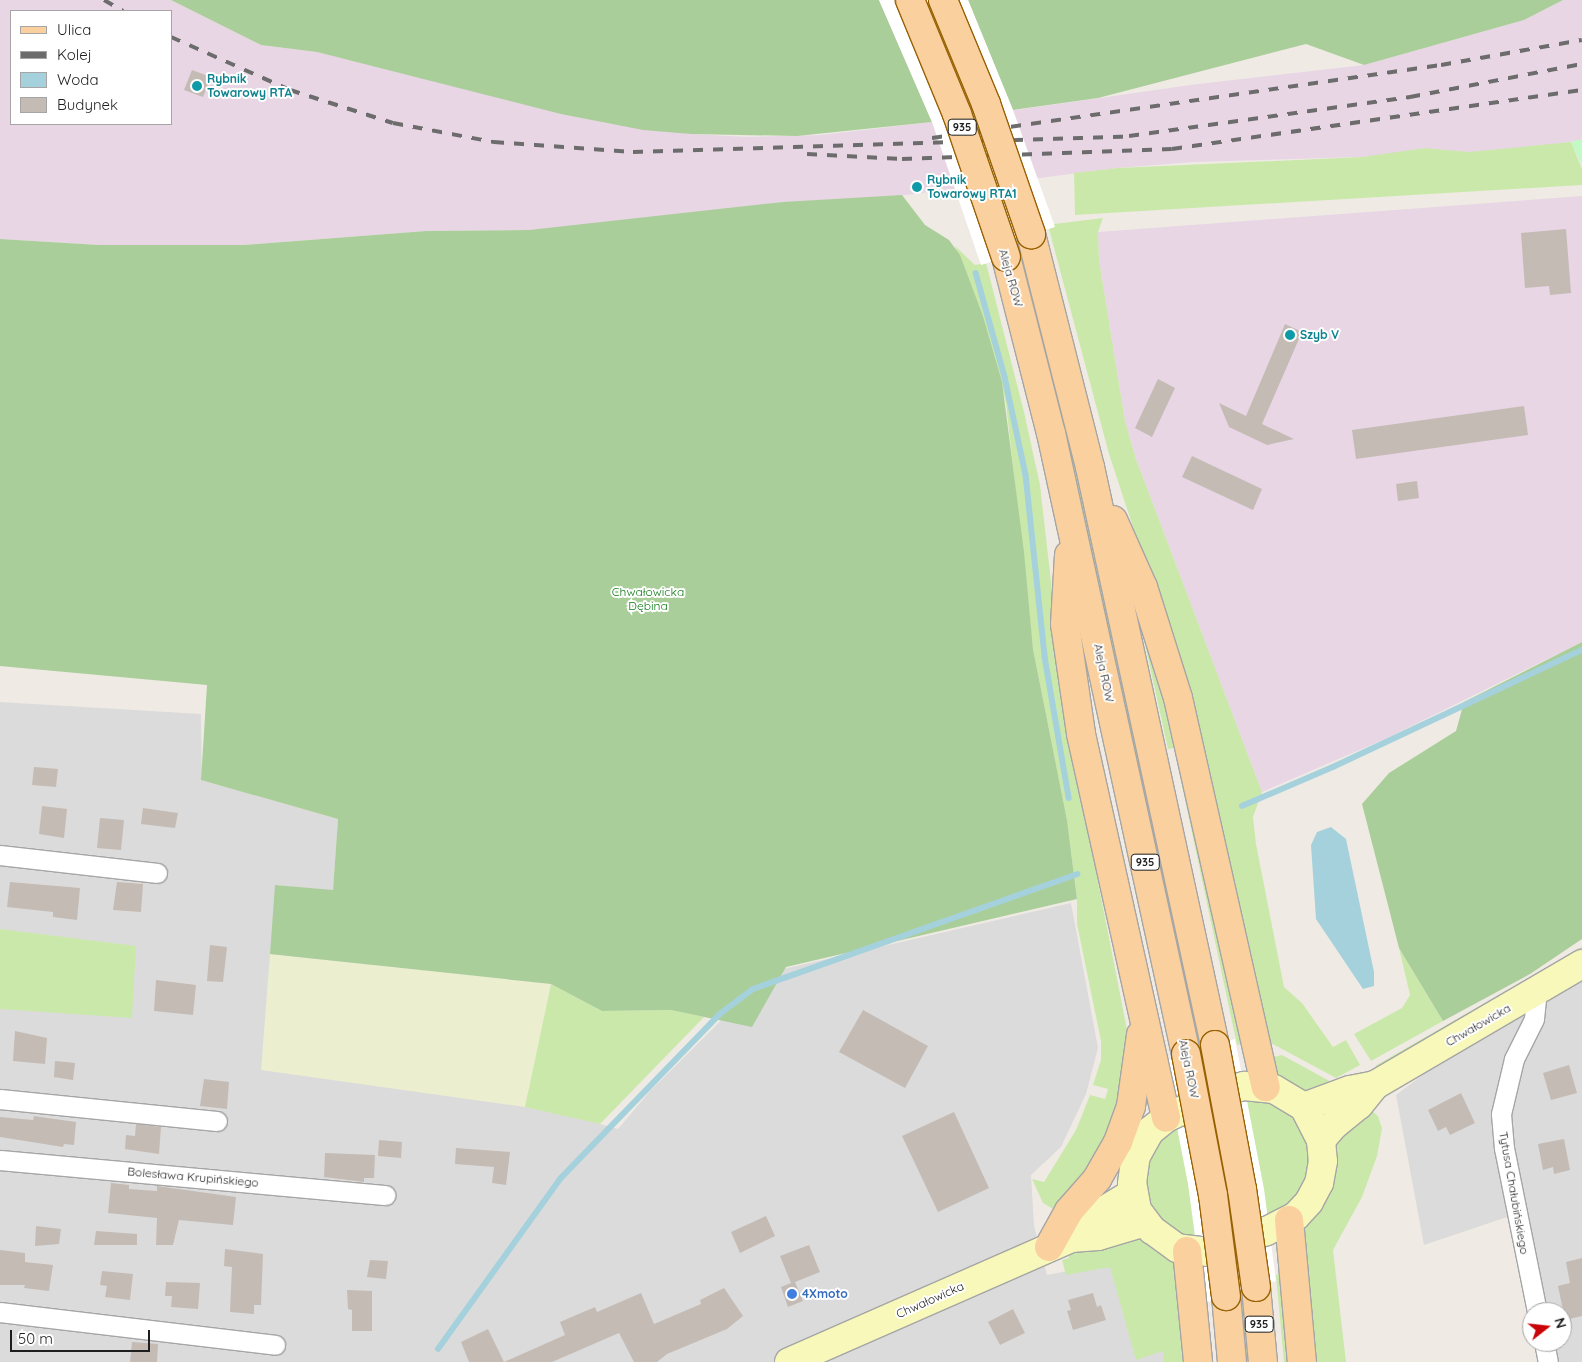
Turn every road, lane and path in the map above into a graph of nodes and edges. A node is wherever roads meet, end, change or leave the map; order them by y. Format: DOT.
graph roads {
  1 [pos="910,0"];
  2 [pos="943,0"];
  3 [pos="1090,468"];
  4 [pos="1071,521"];
  5 [pos="0,855"];
  6 [pos="157,873"];
  7 [pos="1582,964"];
  8 [pos="1536,990"];
  9 [pos="1143,1016"];
  10 [pos="1375,1085"];
  11 [pos="1266,1087"];
  12 [pos="0,1099"];
  13 [pos="1304,1107"];
  14 [pos="1166,1118"];
  15 [pos="217,1121"];
  16 [pos="1321,1140"];
  17 [pos="0,1160"];
  18 [pos="1133,1193"];
  19 [pos="385,1195"];
  20 [pos="1289,1220"];
  21 [pos="1145,1222"];
  22 [pos="1060,1243"];
  23 [pos="1187,1251"];
  24 [pos="1535,1302"];
  25 [pos="0,1312"];
  26 [pos="275,1345"];
  27 [pos="789,1362"];
  28 [pos="1198,1362"];
  29 [pos="1232,1362"];
  30 [pos="1263,1362"];
  31 [pos="1302,1362"];
  1 -- 4 [label="main road, Aleja ROW / 935, bridge"];
  2 -- 3 [label="main road, 935, bridge"];
  3 -- 11 [label="main road"];
  3 -- 30 [label="main road, 935, bridge"];
  4 -- 9 [label="main road"];
  4 -- 29 [label="main road, Aleja ROW / 935, bridge"];
  5 -- 6 [label="street"];
  7 -- 8 [label="main road, Chwałowicka"];
  8 -- 10 [label="main road, Chwałowicka"];
  8 -- 24 [label="street, Tytusa Chałubińskiego"];
  9 -- 14 [label="main road"];
  9 -- 22 [label="main road"];
  10 -- 13 [label="main road, Chwałowicka"];
  10 -- 16 [label="main road, Chwałowicka"];
  11 -- 13 [label="main road"];
  11 -- 14 [label="main road"];
  12 -- 15 [label="street"];
  13 -- 16 [label="main road"];
  14 -- 18 [label="main road"];
  16 -- 20 [label="main road"];
  17 -- 19 [label="street, Bolesława Krupińskiego"];
  18 -- 21 [label="main road"];
  18 -- 22 [label="main road, Chwałowicka"];
  20 -- 23 [label="main road"];
  20 -- 31 [label="main road"];
  21 -- 22 [label="main road, Chwałowicka"];
  21 -- 23 [label="main road"];
  22 -- 27 [label="main road, Chwałowicka"];
  23 -- 28 [label="main road"];
  25 -- 26 [label="street"];
}
